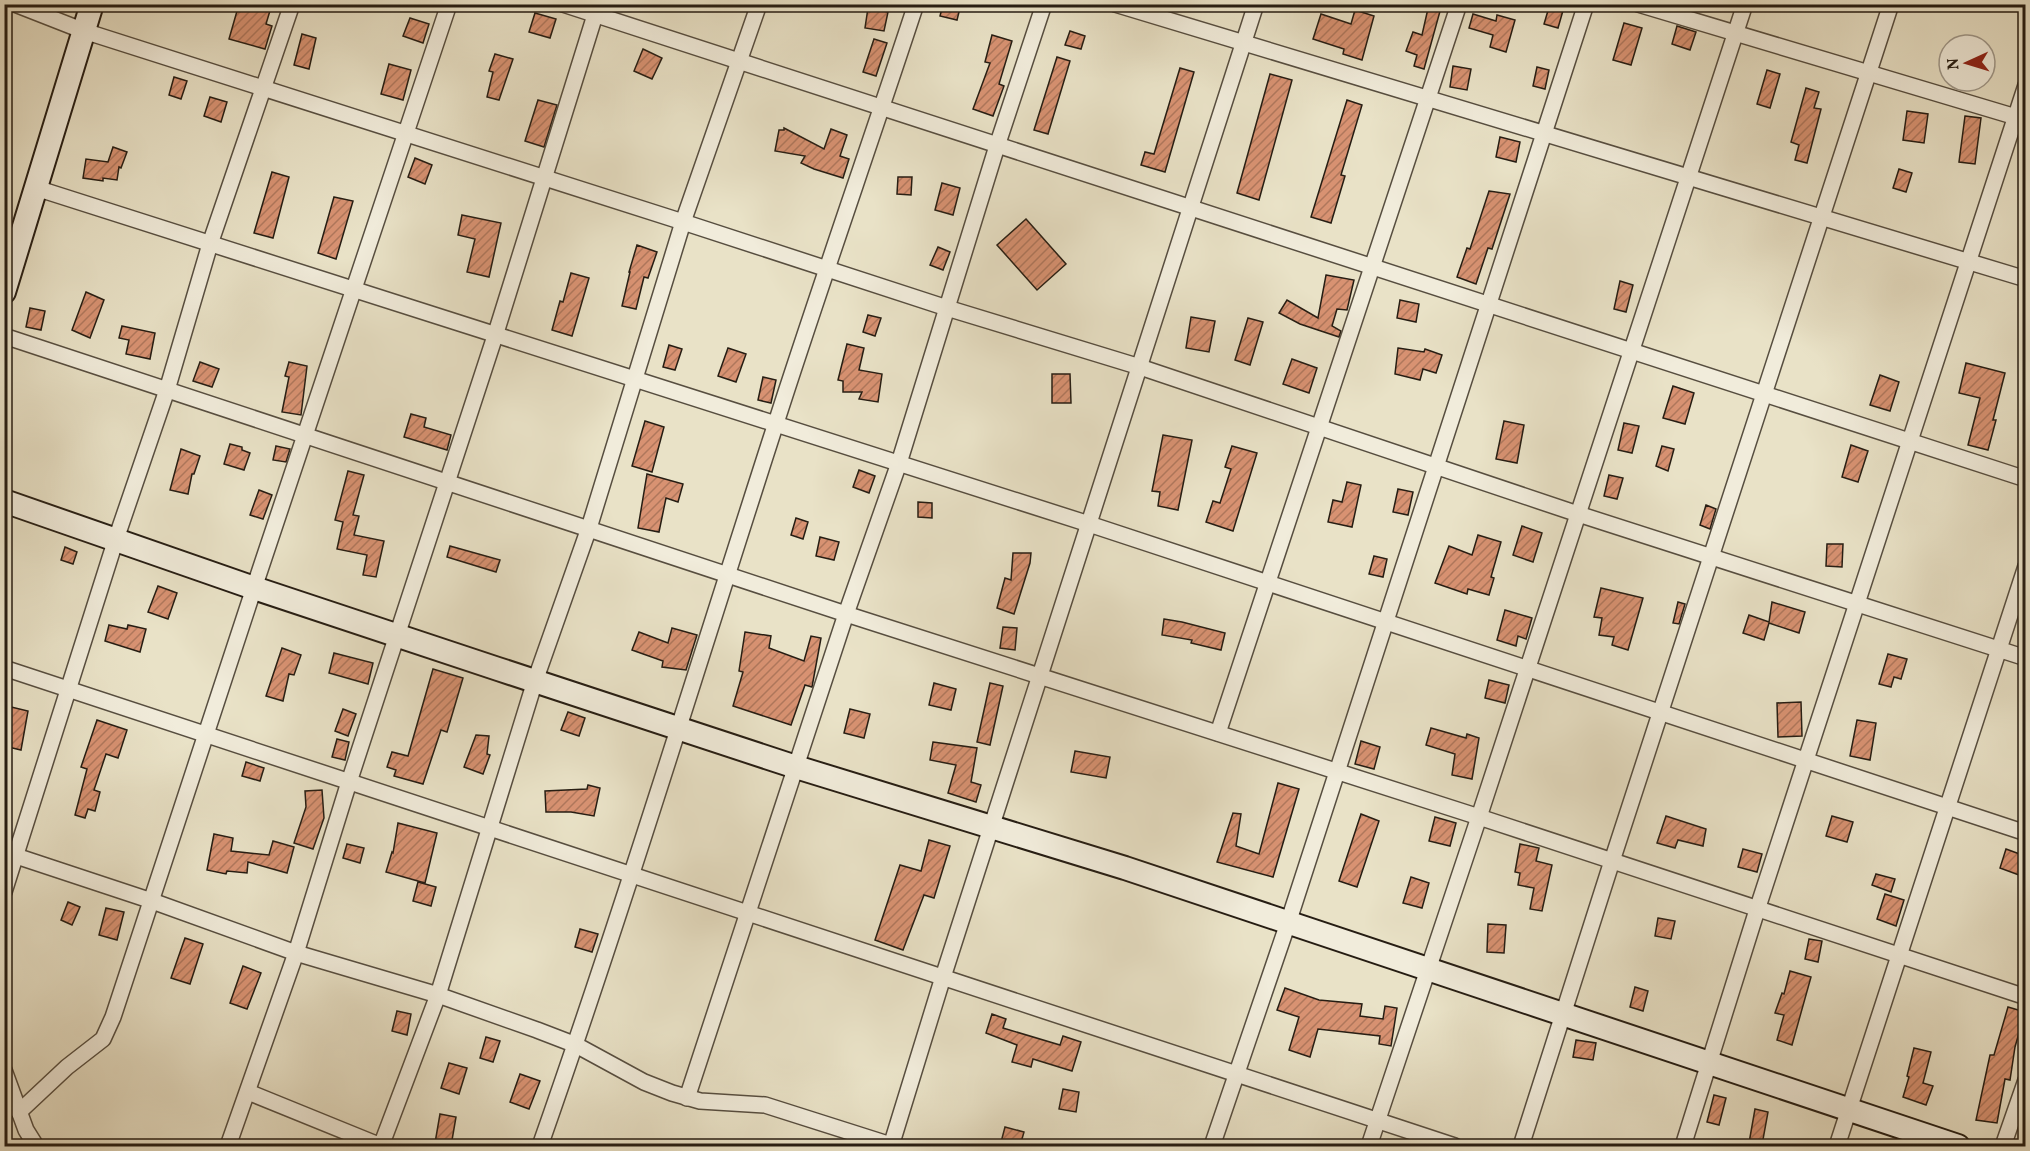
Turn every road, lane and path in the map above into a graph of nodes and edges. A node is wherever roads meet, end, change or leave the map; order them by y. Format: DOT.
graph roads {
  1 [pos="15,4"];
  2 [pos="92,4"];
  3 [pos="292,4"];
  4 [pos="449,4"];
  5 [pos="563,4"];
  6 [pos="759,4"];
  7 [pos="916,4"];
  8 [pos="1044,4"];
  9 [pos="1115,4"];
  10 [pos="1256,4"];
  11 [pos="1459,4"];
  12 [pos="1586,4"];
  13 [pos="1638,4"];
  14 [pos="1745,4"];
  15 [pos="1891,4"];
  16 [pos="595,15"];
  17 [pos="84,31"];
  18 [pos="1735,34"];
  19 [pos="1244,43"];
  20 [pos="739,62"];
  21 [pos="1869,74"];
  22 [pos="2025,85"];
  23 [pos="263,88"];
  24 [pos="1428,98"];
  25 [pos="882,108"];
  26 [pos="2020,118"];
  27 [pos="406,134"];
  28 [pos="1544,134"];
  29 [pos="997,146"];
  30 [pos="1689,177"];
  31 [pos="545,178"];
  32 [pos="36,188"];
  33 [pos="1191,208"];
  34 [pos="1822,217"];
  35 [pos="683,222"];
  36 [pos="210,244"];
  37 [pos="1968,261"];
  38 [pos="1372,267"];
  39 [pos="827,269"];
  40 [pos="2025,279"];
  41 [pos="6,282"];
  42 [pos="353,291"];
  43 [pos="1488,304"];
  44 [pos="947,308"];
  45 [pos="4,336"];
  46 [pos="495,336"];
  47 [pos="1631,351"];
  48 [pos="1140,367"];
  49 [pos="633,379"];
  50 [pos="167,390"];
  51 [pos="1764,394"];
  52 [pos="776,423"];
  53 [pos="1319,427"];
  54 [pos="305,435"];
  55 [pos="1909,441"];
  56 [pos="899,463"];
  57 [pos="1436,466"];
  58 [pos="2025,479"];
  59 [pos="448,481"];
  60 [pos="4,501"];
  61 [pos="1578,514"];
  62 [pos="1089,524"];
  63 [pos="589,528"];
  64 [pos="116,539"];
  65 [pos="1711,557"];
  66 [pos="2025,566"];
  67 [pos="728,574"];
  68 [pos="1267,583"];
  69 [pos="254,588"];
  70 [pos="1857,604"];
  71 [pos="846,614"];
  72 [pos="1385,622"];
  73 [pos="397,635"];
  74 [pos="1998,650"];
  75 [pos="2025,658"];
  76 [pos="4,668"];
  77 [pos="1527,669"];
  78 [pos="1040,676"];
  79 [pos="535,681"];
  80 [pos="69,689"];
  81 [pos="1660,712"];
  82 [pos="679,729"];
  83 [pos="1218,733"];
  84 [pos="206,735"];
  85 [pos="1806,760"];
  86 [pos="796,767"];
  87 [pos="1336,771"];
  88 [pos="349,782"];
  89 [pos="1946,807"];
  90 [pos="1479,817"];
  91 [pos="992,826"];
  92 [pos="489,828"];
  93 [pos="2025,833"];
  94 [pos="10,854"];
  95 [pos="1612,861"];
  96 [pos="631,875"];
  97 [pos="4,892"];
  98 [pos="152,901"];
  99 [pos="1757,910"];
  100 [pos="748,913"];
  101 [pos="1288,923"];
  102 [pos="296,954"];
  103 [pos="1898,956"];
  104 [pos="1428,970"];
  105 [pos="943,978"];
  106 [pos="438,995"];
  107 [pos="2025,997"];
  108 [pos="1564,1015"];
  109 [pos="576,1045"];
  110 [pos="1710,1062"];
  111 [pos="4,1070"];
  112 [pos="1237,1074"];
  113 [pos="2025,1080"];
  114 [pos="248,1092"];
  115 [pos="687,1098"];
  116 [pos="1849,1110"];
  117 [pos="19,1112"];
  118 [pos="1377,1121"];
  119 [pos="36,1146"];
  120 [pos="228,1146"];
  121 [pos="540,1146"];
  122 [pos="893,1146"];
  123 [pos="1212,1146"];
  124 [pos="1369,1146"];
  125 [pos="1455,1146"];
  126 [pos="1521,1146"];
  127 [pos="1683,1146"];
  128 [pos="1837,1146"];
  129 [pos="1958,1146"];
  130 [pos="2004,1146"];
  1 -- 17 [label="street"];
  2 -- 17 [label="main road"];
  3 -- 23 [label="street"];
  4 -- 27 [label="street"];
  5 -- 16 [label="street"];
  6 -- 20 [label="street"];
  7 -- 25 [label="street"];
  8 -- 29 [label="street"];
  9 -- 19 [label="street"];
  10 -- 19 [label="street"];
  11 -- 24 [label="street"];
  12 -- 28 [label="street"];
  13 -- 18 [label="street"];
  14 -- 18 [label="street"];
  15 -- 21 [label="street"];
  16 -- 20 [label="street"];
  16 -- 31 [label="street"];
  17 -- 23 [label="street"];
  17 -- 32 [label="main road"];
  18 -- 21 [label="street"];
  18 -- 30 [label="street"];
  19 -- 24 [label="street"];
  19 -- 33 [label="street"];
  20 -- 25 [label="street"];
  20 -- 35 [label="street"];
  21 -- 26 [label="street"];
  21 -- 34 [label="street"];
  22 -- 26 [label="street"];
  23 -- 27 [label="street"];
  23 -- 36 [label="street"];
  24 -- 28 [label="street"];
  24 -- 38 [label="street"];
  25 -- 29 [label="street"];
  25 -- 39 [label="street"];
  26 -- 37 [label="street"];
  27 -- 31 [label="street"];
  27 -- 42 [label="street"];
  28 -- 30 [label="street"];
  28 -- 43 [label="street"];
  29 -- 33 [label="street"];
  29 -- 44 [label="street"];
  30 -- 34 [label="street"];
  30 -- 47 [label="street"];
  31 -- 35 [label="street"];
  31 -- 46 [label="street"];
  32 -- 36 [label="street"];
  32 -- 41 [label="main road"];
  33 -- 38 [label="street"];
  33 -- 48 [label="street"];
  34 -- 37 [label="street"];
  34 -- 51 [label="street"];
  35 -- 39 [label="street"];
  35 -- 49 [label="street"];
  36 -- 42 [label="street"];
  36 -- 50 [label="street"];
  37 -- 40 [label="street"];
  37 -- 55 [label="street"];
  38 -- 43 [label="street"];
  38 -- 53 [label="street"];
  39 -- 44 [label="street"];
  39 -- 52 [label="street"];
  42 -- 46 [label="street"];
  42 -- 54 [label="street"];
  43 -- 47 [label="street"];
  43 -- 57 [label="street"];
  44 -- 48 [label="street"];
  44 -- 56 [label="street"];
  45 -- 50 [label="street"];
  46 -- 49 [label="street"];
  46 -- 59 [label="street"];
  47 -- 51 [label="street"];
  47 -- 61 [label="street"];
  48 -- 53 [label="street"];
  48 -- 62 [label="street"];
  49 -- 52 [label="street"];
  49 -- 63 [label="street"];
  50 -- 54 [label="street"];
  50 -- 64 [label="street"];
  51 -- 55 [label="street"];
  51 -- 65 [label="street"];
  52 -- 56 [label="street"];
  52 -- 67 [label="street"];
  53 -- 57 [label="street"];
  53 -- 68 [label="street"];
  54 -- 59 [label="street"];
  54 -- 69 [label="street"];
  55 -- 58 [label="street"];
  55 -- 70 [label="street"];
  56 -- 62 [label="street"];
  56 -- 71 [label="street"];
  57 -- 61 [label="street"];
  57 -- 72 [label="street"];
  59 -- 63 [label="street"];
  59 -- 73 [label="street"];
  60 -- 64 [label="main road"];
  61 -- 65 [label="street"];
  61 -- 77 [label="street"];
  62 -- 68 [label="street"];
  62 -- 78 [label="street"];
  63 -- 67 [label="street"];
  63 -- 79 [label="street"];
  64 -- 69 [label="main road"];
  64 -- 80 [label="street"];
  65 -- 70 [label="street"];
  65 -- 81 [label="street"];
  66 -- 74 [label="street"];
  67 -- 71 [label="street"];
  67 -- 82 [label="street"];
  68 -- 72 [label="street"];
  68 -- 83 [label="street"];
  69 -- 73 [label="main road"];
  69 -- 84 [label="street"];
  70 -- 74 [label="street"];
  70 -- 85 [label="street"];
  71 -- 78 [label="street"];
  71 -- 86 [label="street"];
  72 -- 77 [label="street"];
  72 -- 87 [label="street"];
  73 -- 79 [label="main road"];
  73 -- 88 [label="street"];
  74 -- 75 [label="street"];
  74 -- 89 [label="street"];
  76 -- 80 [label="street"];
  77 -- 81 [label="street"];
  77 -- 90 [label="street"];
  78 -- 83 [label="street"];
  78 -- 91 [label="street"];
  79 -- 82 [label="main road"];
  79 -- 92 [label="street"];
  80 -- 84 [label="street"];
  80 -- 94 [label="street"];
  81 -- 85 [label="street"];
  81 -- 95 [label="street"];
  82 -- 86 [label="main road"];
  82 -- 96 [label="street"];
  83 -- 87 [label="street"];
  84 -- 88 [label="street"];
  84 -- 98 [label="street"];
  85 -- 89 [label="street"];
  85 -- 99 [label="street"];
  86 -- 91 [label="main road"];
  86 -- 100 [label="street"];
  87 -- 90 [label="street"];
  87 -- 101 [label="street"];
  88 -- 92 [label="street"];
  88 -- 102 [label="street"];
  89 -- 93 [label="street"];
  89 -- 103 [label="street"];
  90 -- 95 [label="street"];
  90 -- 104 [label="street"];
  91 -- 101 [label="main road"];
  91 -- 105 [label="street"];
  92 -- 96 [label="street"];
  92 -- 106 [label="street"];
  94 -- 97 [label="street"];
  94 -- 98 [label="street"];
  95 -- 99 [label="street"];
  95 -- 108 [label="street"];
  96 -- 100 [label="street"];
  96 -- 109 [label="street"];
  98 -- 102 [label="street"];
  98 -- 117 [label="street"];
  99 -- 103 [label="street"];
  99 -- 110 [label="street"];
  100 -- 105 [label="street"];
  100 -- 115 [label="street"];
  101 -- 104 [label="main road"];
  101 -- 112 [label="street"];
  102 -- 106 [label="street"];
  102 -- 114 [label="street"];
  103 -- 107 [label="street"];
  103 -- 116 [label="street"];
  104 -- 108 [label="main road"];
  104 -- 118 [label="street"];
  105 -- 112 [label="street"];
  105 -- 122 [label="street"];
  106 -- 109 [label="street"];
  106 -- 114 [label="street"];
  108 -- 110 [label="main road"];
  108 -- 126 [label="street"];
  109 -- 115 [label="street"];
  109 -- 121 [label="street"];
  110 -- 116 [label="main road"];
  110 -- 127 [label="street"];
  111 -- 117 [label="street"];
  112 -- 118 [label="street"];
  112 -- 123 [label="street"];
  113 -- 130 [label="street"];
  114 -- 120 [label="street"];
  115 -- 122 [label="street"];
  116 -- 128 [label="street"];
  116 -- 129 [label="main road"];
  117 -- 119 [label="street"];
  118 -- 124 [label="street"];
  118 -- 125 [label="street"];
}
